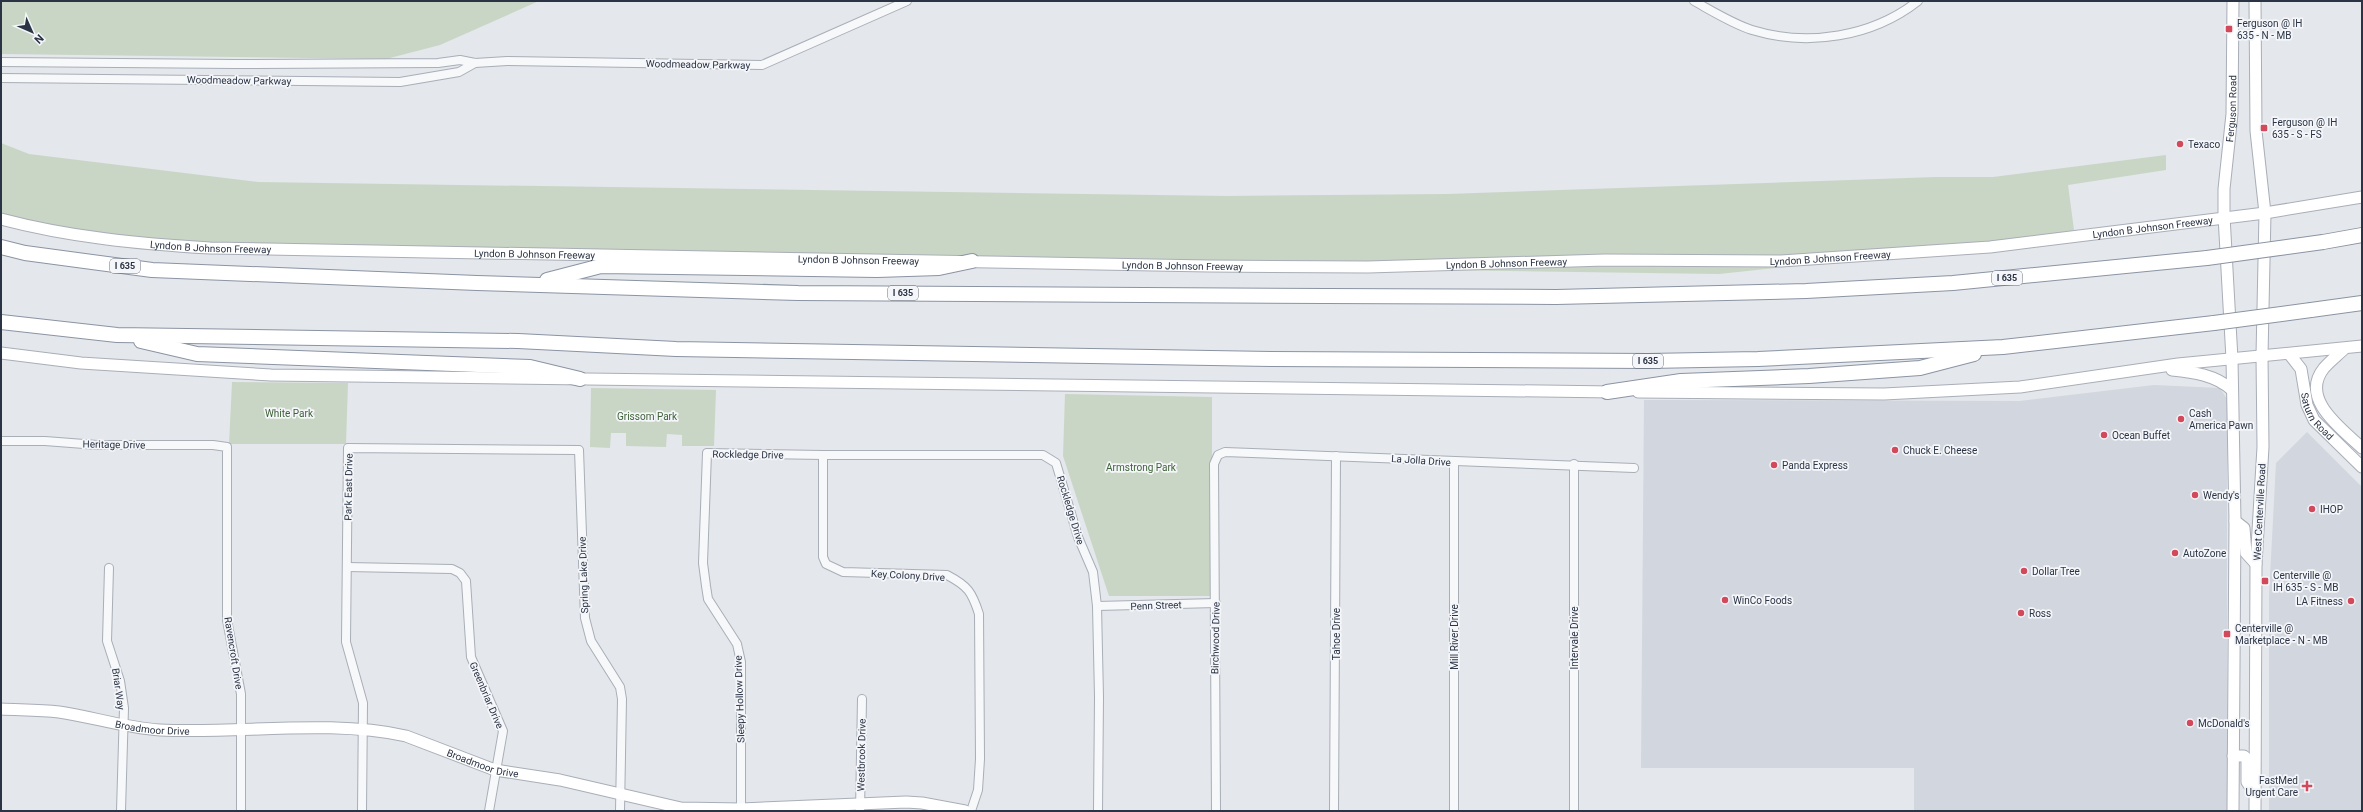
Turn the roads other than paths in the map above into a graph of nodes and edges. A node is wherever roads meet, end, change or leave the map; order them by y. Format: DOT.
graph roads {
  1 [pos="907,1"];
  2 [pos="1694,1"];
  3 [pos="1918,1"];
  4 [pos="2234,1"];
  5 [pos="2255,1"];
  6 [pos="1,62"];
  7 [pos="475,63"];
  8 [pos="1,78"];
  9 [pos="2362,197"];
  10 [pos="2266,213"];
  11 [pos="2224,216"];
  12 [pos="1,219"];
  13 [pos="2362,235"];
  14 [pos="1,247"];
  15 [pos="972,261"];
  16 [pos="530,284"];
  17 [pos="2362,303"];
  18 [pos="1,322"];
  19 [pos="117,335"];
  20 [pos="2362,346"];
  21 [pos="2003,347"];
  22 [pos="2344,349"];
  23 [pos="1,353"];
  24 [pos="2290,354"];
  25 [pos="2262,356"];
  26 [pos="2232,359"];
  27 [pos="2159,368"];
  28 [pos="580,379"];
  29 [pos="2232,390"];
  30 [pos="1607,392"];
  31 [pos="1,441"];
  32 [pos="227,447"];
  33 [pos="2362,448"];
  34 [pos="579,450"];
  35 [pos="707,453"];
  36 [pos="823,455"];
  37 [pos="1336,456"];
  38 [pos="1454,462"];
  39 [pos="1214,464"];
  40 [pos="1574,464"];
  41 [pos="2362,467"];
  42 [pos="1634,468"];
  43 [pos="2234,521"];
  44 [pos="2256,564"];
  45 [pos="347,567"];
  46 [pos="109,568"];
  47 [pos="1216,602"];
  48 [pos="1097,606"];
  49 [pos="862,699"];
  50 [pos="1,709"];
  51 [pos="122,726"];
  52 [pos="363,730"];
  53 [pos="240,731"];
  54 [pos="2233,756"];
  55 [pos="495,770"];
  56 [pos="621,794"];
  57 [pos="2255,795"];
  58 [pos="860,807"];
  59 [pos="741,810"];
  60 [pos="121,811"];
  61 [pos="241,811"];
  62 [pos="362,811"];
  63 [pos="489,811"];
  64 [pos="620,811"];
  65 [pos="965,811"];
  66 [pos="971,811"];
  67 [pos="1098,811"];
  68 [pos="1216,811"];
  69 [pos="1334,811"];
  70 [pos="1454,811"];
  71 [pos="1574,811"];
  72 [pos="2233,811"];
  73 [pos="2255,811"];
  1 -- 7 [label="street, Woodmeadow Parkway"];
  2 -- 3 [label="street"];
  4 -- 11 [label="main road, Ferguson Road"];
  5 -- 10 [label="main road"];
  6 -- 7 [label="street, Woodmeadow Parkway"];
  7 -- 8 [label="street, Woodmeadow Parkway"];
  9 -- 10 [label="main road, Lyndon B Johnson Freeway"];
  10 -- 11 [label="main road, Lyndon B Johnson Freeway"];
  10 -- 25 [label="main road, West Centerville Road"];
  11 -- 15 [label="main road, Lyndon B Johnson Freeway"];
  11 -- 26 [label="main road"];
  12 -- 15 [label="main road, Lyndon B Johnson Freeway"];
  13 -- 16 [label="highway, I 635, bridge"];
  14 -- 16 [label="highway, I 635"];
  15 -- 16 [label="highway"];
  17 -- 21 [label="highway, I 635, bridge"];
  18 -- 19 [label="highway, I 635"];
  19 -- 21 [label="highway, I 635"];
  19 -- 28 [label="highway"];
  20 -- 22 [label="main road"];
  21 -- 30 [label="highway"];
  22 -- 24 [label="main road"];
  22 -- 33 [label="main road, Saturn Road"];
  23 -- 28 [label="main road"];
  24 -- 25 [label="main road"];
  24 -- 41 [label="main road, Saturn Road"];
  25 -- 26 [label="main road"];
  25 -- 44 [label="main road, West Centerville Road"];
  26 -- 27 [label="main road"];
  26 -- 29 [label="main road"];
  27 -- 29 [label="main road"];
  27 -- 30 [label="main road"];
  28 -- 30 [label="main road"];
  29 -- 43 [label="main road"];
  31 -- 32 [label="street, Heritage Drive"];
  32 -- 53 [label="street, Ravencroft Drive"];
  34 -- 45 [label="street, Park East Drive"];
  34 -- 56 [label="street, Spring Lake Drive"];
  35 -- 36 [label="street, Rockledge Drive"];
  35 -- 59 [label="street, Sleepy Hollow Drive"];
  36 -- 48 [label="street, Rockledge Drive"];
  36 -- 66 [label="street, Key Colony Drive"];
  37 -- 38 [label="street, La Jolla Drive"];
  37 -- 39 [label="street, La Jolla Drive"];
  37 -- 69 [label="street, Tahoe Drive"];
  38 -- 40 [label="street, La Jolla Drive"];
  38 -- 70 [label="street, Mill River Drive"];
  39 -- 47 [label="street, Birchwood Drive"];
  40 -- 42 [label="street, La Jolla Drive"];
  40 -- 71 [label="street, Intervale Drive"];
  43 -- 44 [label="main road"];
  43 -- 54 [label="main road"];
  44 -- 57 [label="main road, West Centerville Road"];
  45 -- 52 [label="street, Park East Drive"];
  45 -- 55 [label="street, Greenbriar Drive"];
  46 -- 51 [label="street, Briar Way"];
  47 -- 48 [label="street, Penn Street"];
  47 -- 68 [label="street, Birchwood Drive"];
  48 -- 67 [label="street, Rockledge Drive"];
  49 -- 58 [label="street, Westbrook Drive"];
  50 -- 51 [label="main road, Broadmoor Drive"];
  51 -- 53 [label="main road, Broadmoor Drive"];
  51 -- 60 [label="street, Briar Way"];
  52 -- 53 [label="main road, Broadmoor Drive"];
  52 -- 55 [label="main road, Broadmoor Drive"];
  52 -- 62 [label="street, Park East Drive"];
  53 -- 61 [label="street, Ravencroft Drive"];
  54 -- 57 [label="main road"];
  54 -- 72 [label="main road"];
  55 -- 56 [label="main road, Broadmoor Drive"];
  55 -- 63 [label="street, Greenbriar Drive"];
  56 -- 59 [label="main road, Broadmoor Drive"];
  56 -- 64 [label="street, Spring Lake Drive"];
  57 -- 73 [label="main road, West Centerville Road"];
  58 -- 59 [label="main road, Broadmoor Drive"];
  58 -- 65 [label="main road, Broadmoor Drive"];
}
